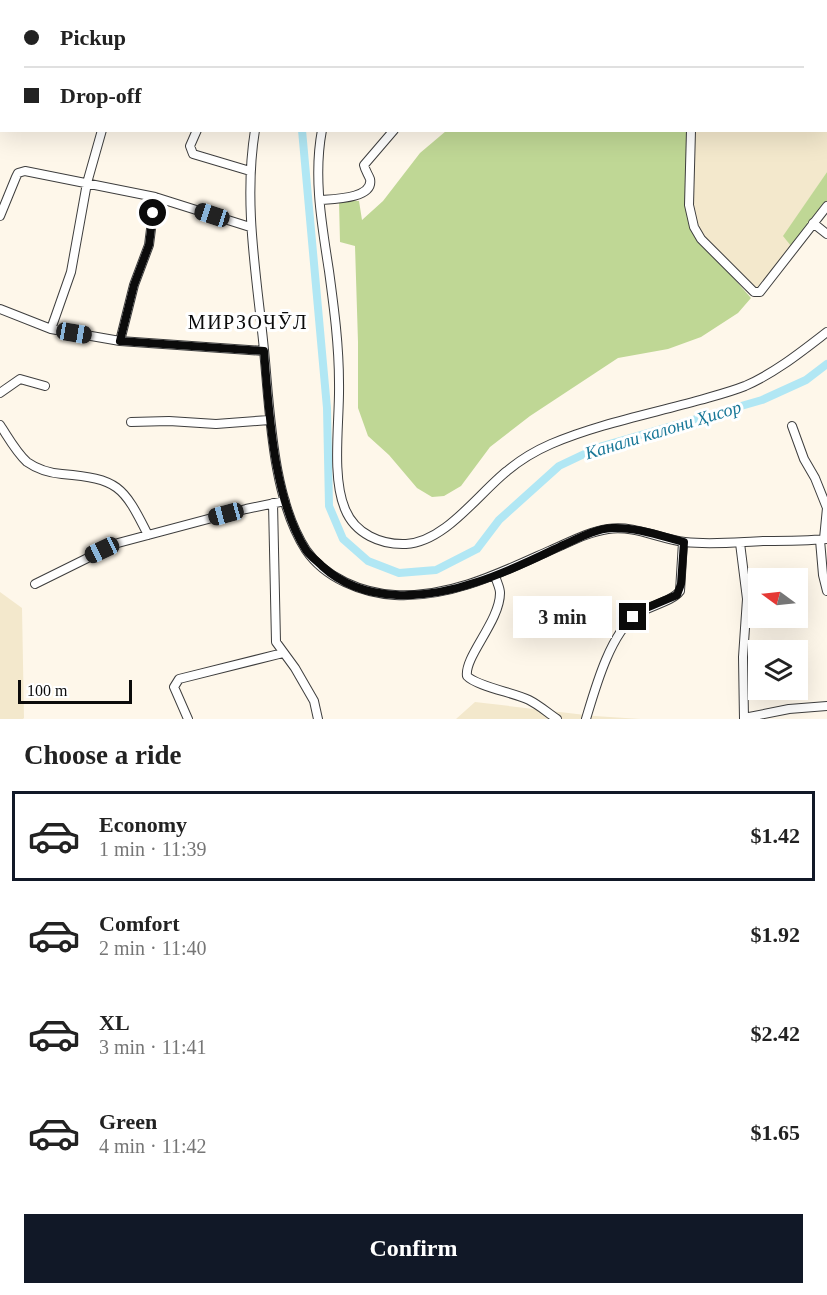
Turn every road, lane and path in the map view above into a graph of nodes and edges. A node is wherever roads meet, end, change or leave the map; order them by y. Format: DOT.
graph roads {
  1 [pos="101,132"];
  2 [pos="196,132"];
  3 [pos="255,132"];
  4 [pos="322,132"];
  5 [pos="392,132"];
  6 [pos="691,132"];
  7 [pos="250,171"];
  8 [pos="87,183"];
  9 [pos="155,197"];
  10 [pos="320,200"];
  11 [pos="827,206"];
  12 [pos="0,216"];
  13 [pos="813,223"];
  14 [pos="250,227"];
  15 [pos="827,234"];
  16 [pos="0,309"];
  17 [pos="51,329"];
  18 [pos="827,332"];
  19 [pos="120,341"];
  20 [pos="264,351"];
  21 [pos="45,386"];
  22 [pos="0,393"];
  23 [pos="269,420"];
  24 [pos="131,422"];
  25 [pos="0,425"];
  26 [pos="792,426"];
  27 [pos="285,501"];
  28 [pos="273,503"];
  29 [pos="148,535"];
  30 [pos="824,539"];
  31 [pos="684,542"];
  32 [pos="740,543"];
  33 [pos="495,575"];
  34 [pos="35,584"];
  35 [pos="827,591"];
  36 [pos="283,653"];
  37 [pos="827,706"];
  38 [pos="744,718"];
  39 [pos="188,719"];
  40 [pos="318,719"];
  41 [pos="557,719"];
  42 [pos="586,719"];
  1 -- 8 [label="street"];
  2 -- 7 [label="street"];
  3 -- 7 [label="street"];
  4 -- 10 [label="street"];
  5 -- 10 [label="street"];
  6 -- 13 [label="street"];
  7 -- 14 [label="street"];
  8 -- 9 [label="street"];
  8 -- 12 [label="street"];
  8 -- 17 [label="street"];
  9 -- 14 [label="street"];
  9 -- 19 [label="street"];
  10 -- 18 [label="street"];
  11 -- 13 [label="street"];
  13 -- 15 [label="street"];
  14 -- 20 [label="street"];
  16 -- 17 [label="street"];
  17 -- 19 [label="street"];
  19 -- 20 [label="street"];
  20 -- 23 [label="street"];
  21 -- 22 [label="street"];
  23 -- 24 [label="street"];
  23 -- 27 [label="street"];
  25 -- 29 [label="street"];
  26 -- 30 [label="street"];
  27 -- 28 [label="street"];
  27 -- 33 [label="street"];
  28 -- 29 [label="street"];
  28 -- 36 [label="street"];
  29 -- 34 [label="street"];
  30 -- 32 [label="street"];
  30 -- 35 [label="street"];
  31 -- 32 [label="street"];
  31 -- 33 [label="street"];
  31 -- 42 [label="street"];
  32 -- 38 [label="street"];
  33 -- 41 [label="street"];
  36 -- 39 [label="street"];
  36 -- 40 [label="street"];
  37 -- 38 [label="street"];
}
